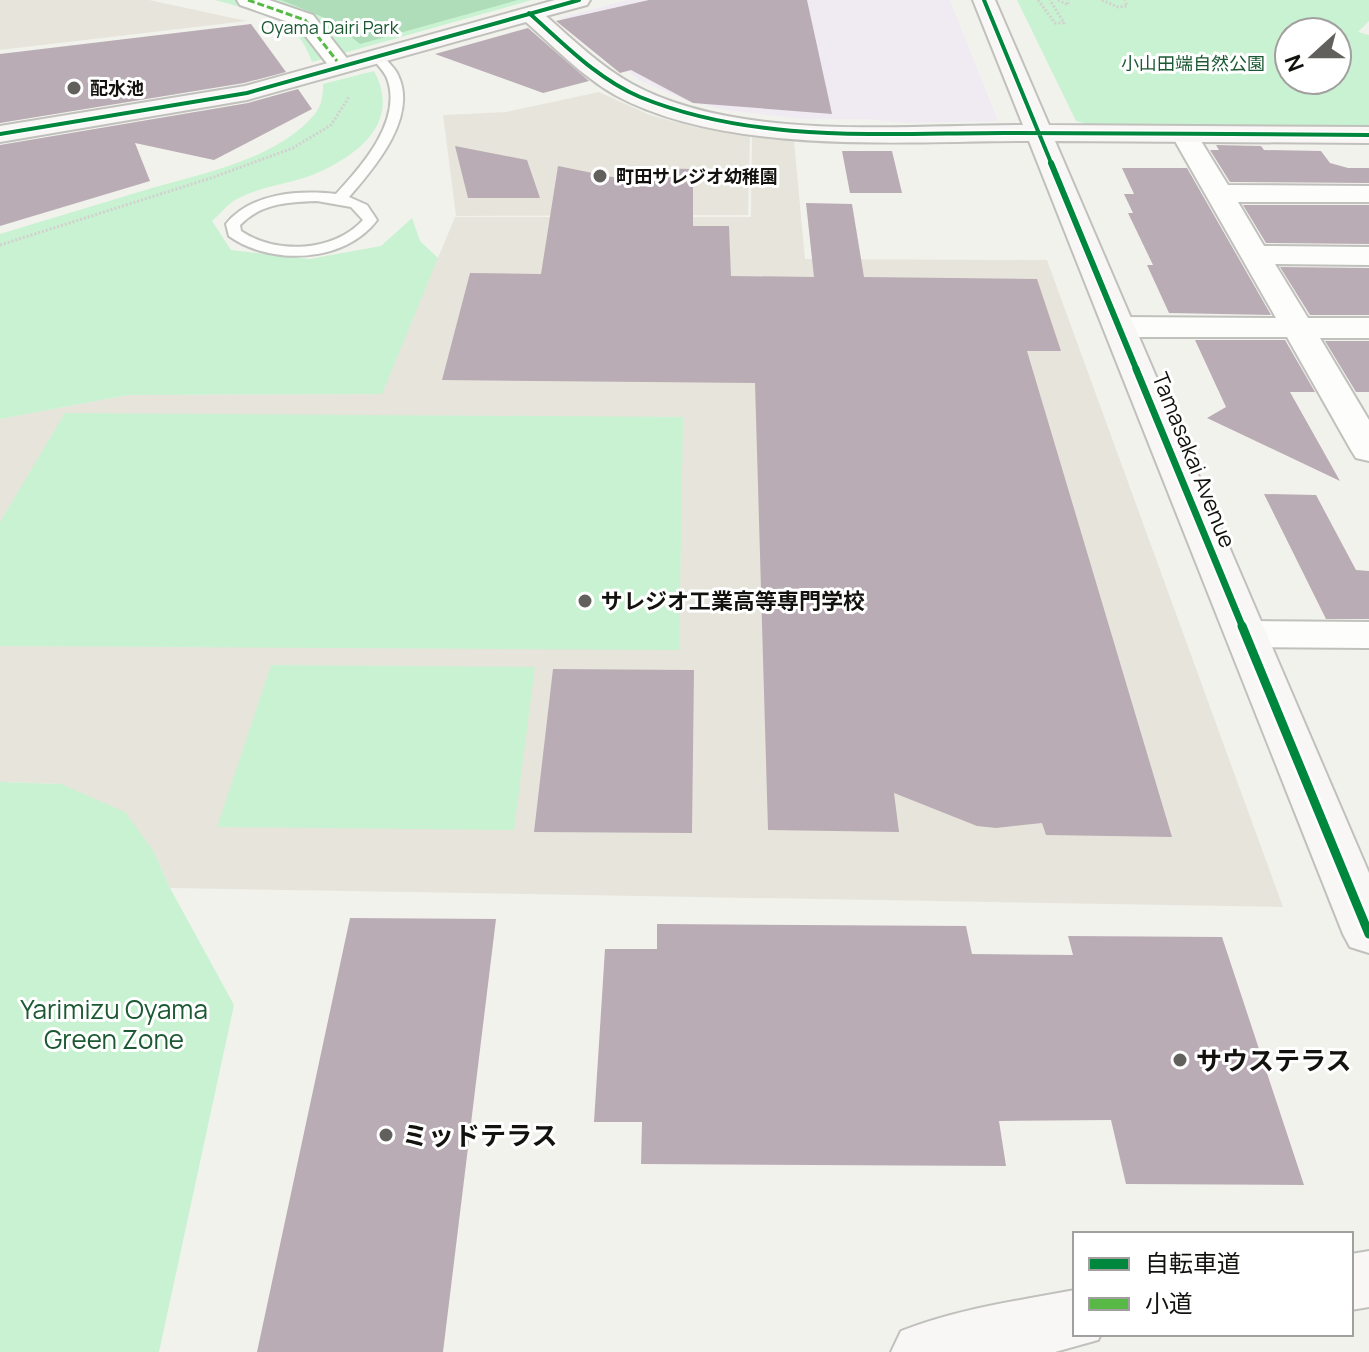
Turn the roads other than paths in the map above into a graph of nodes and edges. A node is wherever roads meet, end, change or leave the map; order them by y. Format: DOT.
graph roads {
  1 [pos="248,0"];
  2 [pos="579,0"];
  3 [pos="984,0"];
  4 [pos="529,13"];
  5 [pos="378,58"];
  6 [pos="337,61"];
  7 [pos="1040,133"];
  8 [pos="0,134"];
  9 [pos="1184,134"];
  10 [pos="1369,135"];
  11 [pos="1218,193"];
  12 [pos="1369,194"];
  13 [pos="339,199"];
  14 [pos="1255,255"];
  15 [pos="1369,256"];
  16 [pos="1120,327"];
  17 [pos="1298,328"];
  18 [pos="1369,328"];
  19 [pos="1358,412"];
  20 [pos="1369,450"];
  21 [pos="1246,634"];
  22 [pos="1369,635"];
  23 [pos="1369,934"];
  24 [pos="1073,1319"];
  25 [pos="924,1352"];
  1 -- 6 [label="street"];
  2 -- 4 [label="street"];
  3 -- 7 [label="street, Tamasakai Avenue"];
  4 -- 5 [label="street"];
  4 -- 7 [label="street"];
  5 -- 8 [label="street"];
  5 -- 13 [label="lane"];
  7 -- 9 [label="street"];
  7 -- 16 [label="street, Tamasakai Avenue"];
  9 -- 10 [label="street"];
  9 -- 11 [label="street"];
  11 -- 12 [label="street"];
  11 -- 14 [label="street"];
  13 -- 13 [label="lane"];
  14 -- 15 [label="street"];
  14 -- 17 [label="street"];
  16 -- 17 [label="street"];
  16 -- 21 [label="street, Tamasakai Avenue"];
  17 -- 18 [label="street"];
  17 -- 19 [label="street"];
  19 -- 20 [label="street"];
  21 -- 22 [label="street"];
  21 -- 23 [label="street, Tamasakai Avenue"];
  24 -- 25 [label="street"];
}
